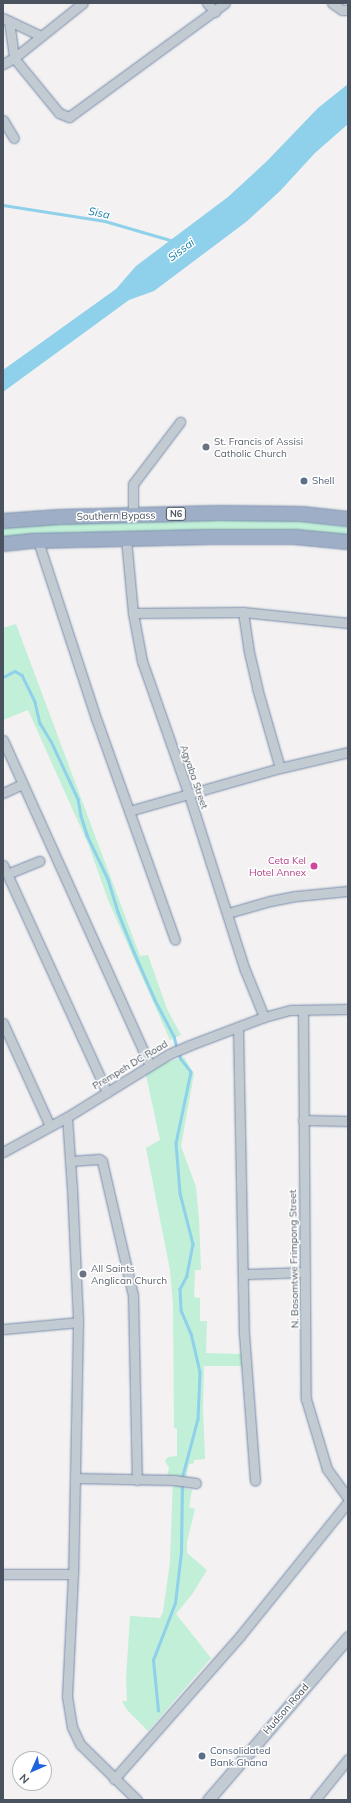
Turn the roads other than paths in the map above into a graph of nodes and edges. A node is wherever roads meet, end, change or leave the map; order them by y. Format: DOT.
graph roads {
  1 [pos="83,3"];
  2 [pos="207,3"];
  3 [pos="225,3"];
  4 [pos="332,3"];
  5 [pos="348,10"];
  6 [pos="215,12"];
  7 [pos="6,19"];
  8 [pos="41,36"];
  9 [pos="14,58"];
  10 [pos="3,64"];
  11 [pos="3,120"];
  12 [pos="14,138"];
  13 [pos="180,422"];
  14 [pos="133,516"];
  15 [pos="348,519"];
  16 [pos="3,521"];
  17 [pos="126,539"];
  18 [pos="38,541"];
  19 [pos="348,542"];
  20 [pos="3,544"];
  21 [pos="243,612"];
  22 [pos="133,613"];
  23 [pos="348,623"];
  24 [pos="3,740"];
  25 [pos="348,752"];
  26 [pos="280,768"];
  27 [pos="22,784"];
  28 [pos="3,793"];
  29 [pos="189,795"];
  30 [pos="129,811"];
  31 [pos="40,861"];
  32 [pos="3,865"];
  33 [pos="7,874"];
  34 [pos="348,891"];
  35 [pos="228,913"];
  36 [pos="175,940"];
  37 [pos="348,1009"];
  38 [pos="303,1010"];
  39 [pos="264,1017"];
  40 [pos="3,1025"];
  41 [pos="238,1027"];
  42 [pos="150,1065"];
  43 [pos="107,1092"];
  44 [pos="67,1117"];
  45 [pos="303,1120"];
  46 [pos="348,1121"];
  47 [pos="50,1126"];
  48 [pos="3,1152"];
  49 [pos="70,1161"];
  50 [pos="305,1272"];
  51 [pos="243,1274"];
  52 [pos="78,1322"];
  53 [pos="3,1329"];
  54 [pos="75,1478"];
  55 [pos="138,1480"];
  56 [pos="255,1481"];
  57 [pos="196,1483"];
  58 [pos="348,1498"];
  59 [pos="348,1502"];
  60 [pos="3,1574"];
  61 [pos="73,1574"];
  62 [pos="348,1637"];
  63 [pos="348,1759"];
  64 [pos="114,1779"];
  65 [pos="137,1800"];
  66 [pos="208,1800"];
  67 [pos="315,1800"];
  1 -- 8 [label="street"];
  2 -- 6 [label="street"];
  3 -- 6 [label="street"];
  4 -- 5 [label="street"];
  6 -- 9 [label="street"];
  7 -- 8 [label="street"];
  7 -- 9 [label="street"];
  8 -- 9 [label="street"];
  9 -- 10 [label="street"];
  11 -- 12 [label="street"];
  13 -- 14 [label="street"];
  14 -- 15 [label="highway, Southern Bypass / N6"];
  14 -- 16 [label="highway, Southern Bypass / N6"];
  17 -- 18 [label="highway"];
  17 -- 19 [label="highway"];
  17 -- 22 [label="street, Agyaba Street"];
  18 -- 20 [label="highway"];
  18 -- 30 [label="street"];
  21 -- 22 [label="street"];
  21 -- 23 [label="street"];
  21 -- 26 [label="street"];
  22 -- 29 [label="street, Agyaba Street"];
  24 -- 27 [label="street"];
  25 -- 26 [label="street"];
  26 -- 29 [label="street"];
  27 -- 28 [label="street"];
  27 -- 42 [label="street"];
  29 -- 30 [label="street"];
  29 -- 35 [label="street, Agyaba Street"];
  30 -- 36 [label="street"];
  31 -- 33 [label="street"];
  32 -- 33 [label="street"];
  33 -- 43 [label="street"];
  34 -- 35 [label="street"];
  35 -- 39 [label="street, Agyaba Street"];
  37 -- 38 [label="street, Prempeh DC Road"];
  38 -- 39 [label="street, Prempeh DC Road"];
  38 -- 45 [label="street, N. Bosomtwe Frimpong Street"];
  39 -- 41 [label="street, Prempeh DC Road"];
  40 -- 47 [label="street"];
  41 -- 42 [label="street, Prempeh DC Road"];
  41 -- 51 [label="street"];
  42 -- 43 [label="street, Prempeh DC Road"];
  43 -- 44 [label="street, Prempeh DC Road"];
  44 -- 47 [label="street, Prempeh DC Road"];
  44 -- 49 [label="street"];
  45 -- 46 [label="street"];
  45 -- 50 [label="street, N. Bosomtwe Frimpong Street"];
  47 -- 48 [label="street, Prempeh DC Road"];
  49 -- 52 [label="street"];
  49 -- 55 [label="street"];
  50 -- 51 [label="street"];
  50 -- 58 [label="street, N. Bosomtwe Frimpong Street"];
  51 -- 56 [label="street"];
  52 -- 53 [label="street"];
  52 -- 54 [label="street"];
  54 -- 55 [label="street"];
  54 -- 61 [label="street"];
  55 -- 57 [label="street"];
  59 -- 64 [label="street"];
  60 -- 61 [label="street"];
  61 -- 64 [label="street"];
  62 -- 66 [label="street, Hudson Road"];
  63 -- 67 [label="street"];
  64 -- 65 [label="street"];
}
